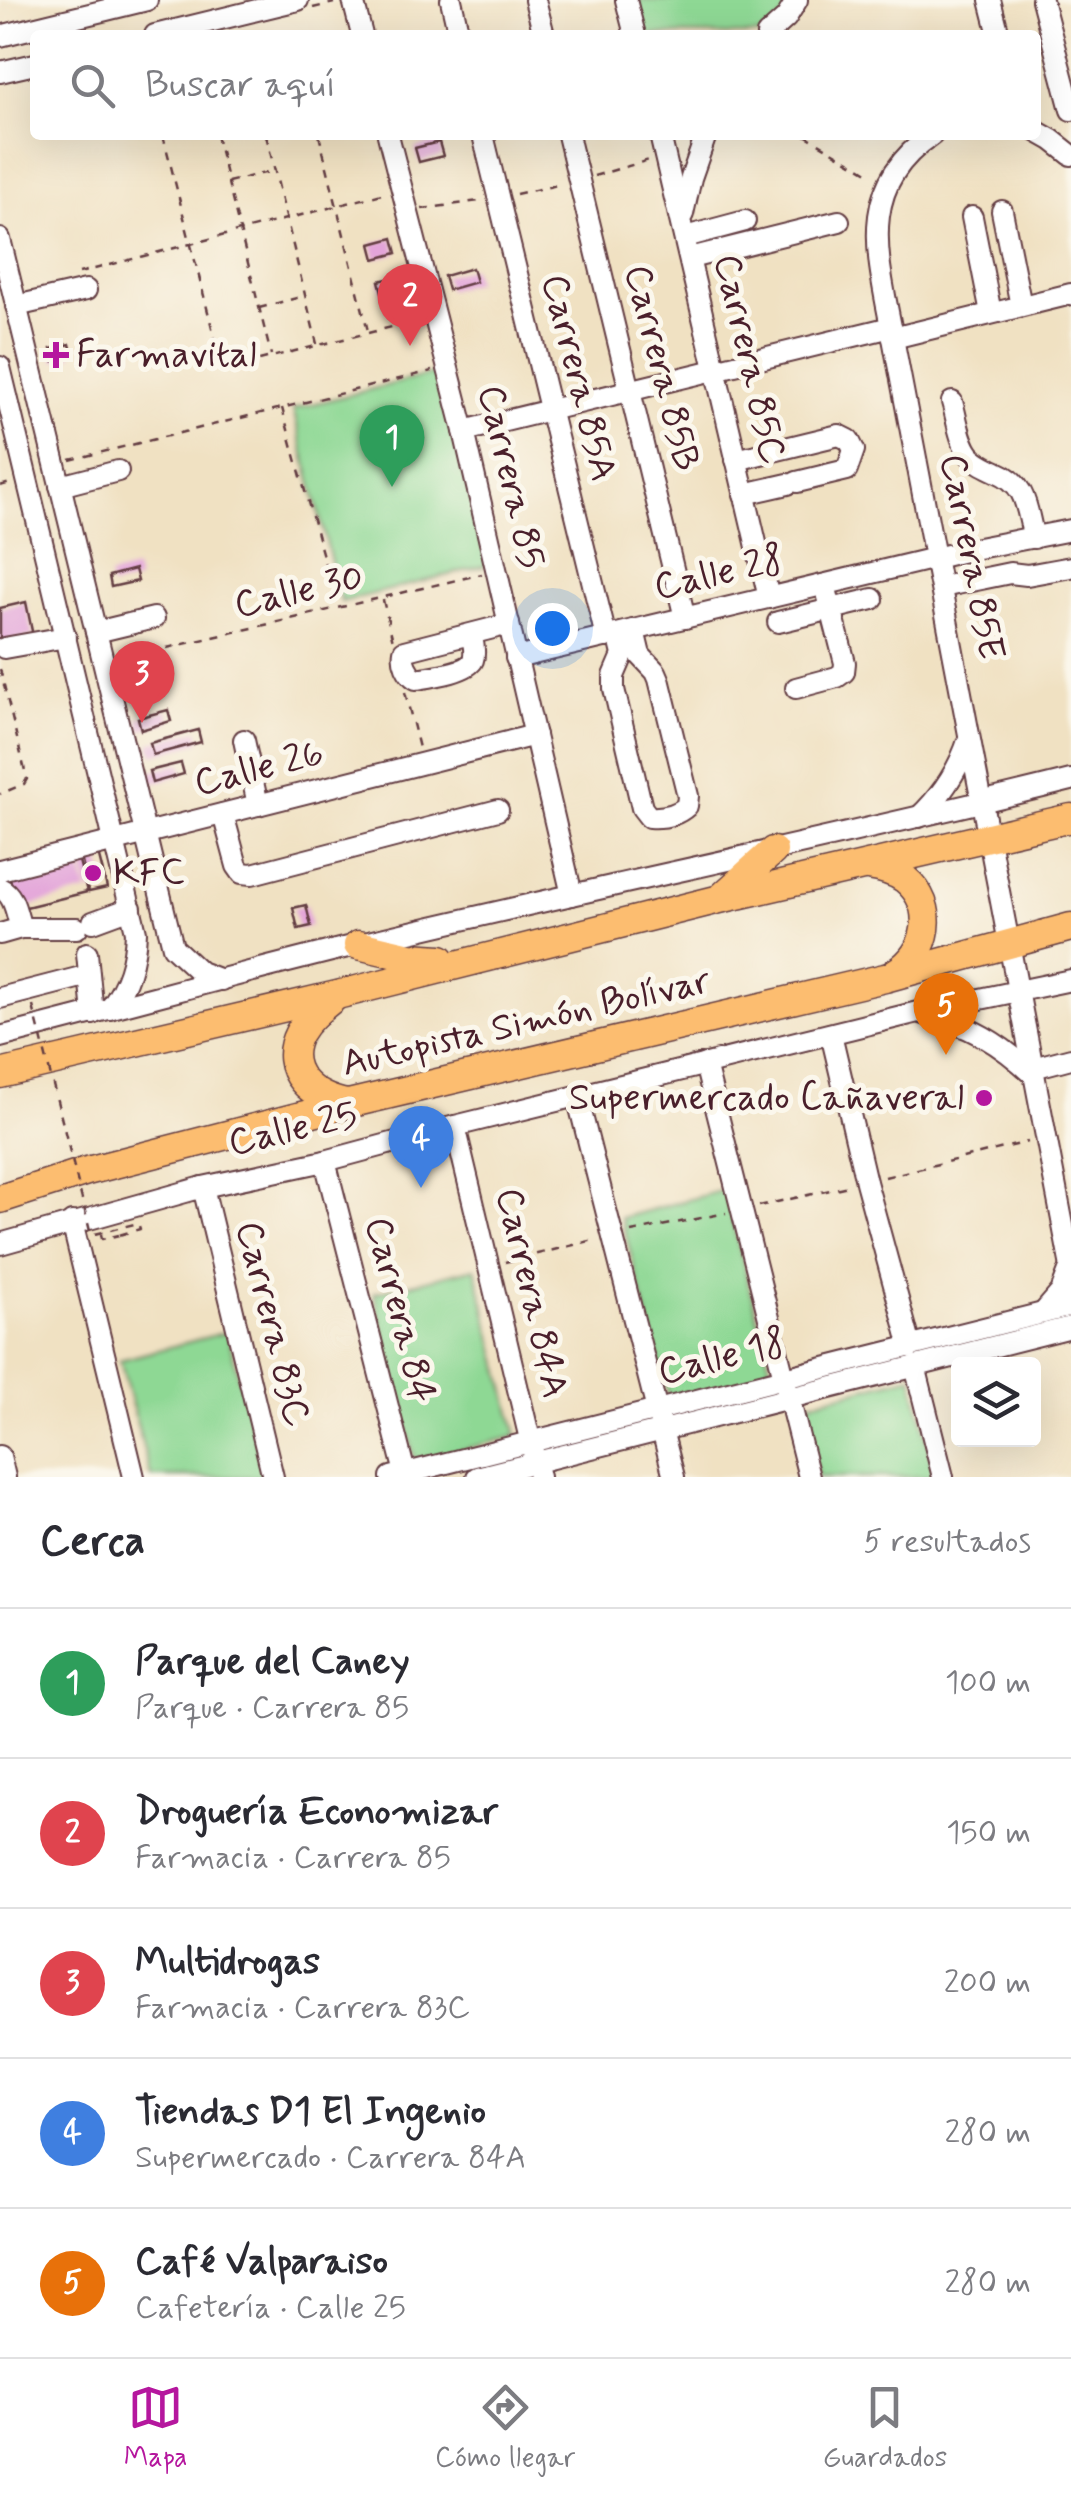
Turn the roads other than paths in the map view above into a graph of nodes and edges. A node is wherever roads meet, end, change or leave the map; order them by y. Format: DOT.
graph roads {
  1 [pos="147,0"];
  2 [pos="298,0"];
  3 [pos="353,0"];
  4 [pos="451,0"];
  5 [pos="535,0"];
  6 [pos="626,0"];
  7 [pos="797,0"];
  8 [pos="990,0"];
  9 [pos="1042,0"];
  10 [pos="175,30"];
  11 [pos="361,30"];
  12 [pos="459,30"];
  13 [pos="543,30"];
  14 [pos="634,30"];
  15 [pos="773,30"];
  16 [pos="999,30"];
  17 [pos="0,36"];
  18 [pos="30,66"];
  19 [pos="4,74"];
  20 [pos="1068,86"];
  21 [pos="1071,110"];
  22 [pos="1041,134"];
  23 [pos="389,140"];
  24 [pos="485,140"];
  25 [pos="569,140"];
  26 [pos="704,140"];
  27 [pos="926,140"];
  28 [pos="662,146"];
  29 [pos="1071,155"];
  30 [pos="1002,211"];
  31 [pos="972,217"];
  32 [pos="745,221"];
  33 [pos="839,222"];
  34 [pos="683,229"];
  35 [pos="0,239"];
  36 [pos="690,258"];
  37 [pos="82,282"];
  38 [pos="1071,294"];
  39 [pos="16,306"];
  40 [pos="1021,306"];
  41 [pos="992,314"];
  42 [pos="892,332"];
  43 [pos="0,367"];
  44 [pos="714,370"];
  45 [pos="631,390"];
  46 [pos="952,402"];
  47 [pos="549,410"];
  48 [pos="46,425"];
  49 [pos="16,432"];
  50 [pos="464,432"];
  51 [pos="736,460"];
  52 [pos="118,472"];
  53 [pos="61,491"];
  54 [pos="744,494"];
  55 [pos="34,502"];
  56 [pos="1071,530"];
  57 [pos="1034,538"];
  58 [pos="937,558"];
  59 [pos="1066,574"];
  60 [pos="825,585"];
  61 [pos="942,587"];
  62 [pos="769,598"];
  63 [pos="873,598"];
  64 [pos="831,608"];
  65 [pos="154,618"];
  66 [pos="685,618"];
  67 [pos="778,622"];
  68 [pos="509,624"];
  69 [pos="96,632"];
  70 [pos="620,633"];
  71 [pos="471,634"];
  72 [pos="66,637"];
  73 [pos="4,648"];
  74 [pos="516,658"];
  75 [pos="796,688"];
  76 [pos="535,736"];
  77 [pos="970,736"];
  78 [pos="244,740"];
  79 [pos="1071,780"];
  80 [pos="982,802"];
  81 [pos="258,805"];
  82 [pos="498,810"];
  83 [pos="223,814"];
  84 [pos="919,818"];
  85 [pos="1071,818"];
  86 [pos="145,834"];
  87 [pos="988,836"];
  88 [pos="116,841"];
  89 [pos="773,852"];
  90 [pos="861,865"];
  91 [pos="0,870"];
  92 [pos="0,888"];
  93 [pos="572,894"];
  94 [pos="720,898"];
  95 [pos="131,908"];
  96 [pos="1071,927"];
  97 [pos="10,931"];
  98 [pos="1009,943"];
  99 [pos="358,944"];
  100 [pos="87,953"];
  101 [pos="487,956"];
  102 [pos="89,975"];
  103 [pos="885,978"];
  104 [pos="220,980"];
  105 [pos="1071,980"];
  106 [pos="1018,992"];
  107 [pos="337,995"];
  108 [pos="0,998"];
  109 [pos="102,1011"];
  110 [pos="918,1012"];
  111 [pos="831,1034"];
  112 [pos="0,1038"];
  113 [pos="1071,1058"];
  114 [pos="705,1064"];
  115 [pos="1034,1072"];
  116 [pos="0,1074"];
  117 [pos="577,1096"];
  118 [pos="348,1104"];
  119 [pos="455,1126"];
  120 [pos="325,1161"];
  121 [pos="202,1188"];
  122 [pos="0,1199"];
  123 [pos="73,1229"];
  124 [pos="0,1244"];
  125 [pos="1071,1267"];
  126 [pos="1071,1306"];
  127 [pos="1046,1323"];
  128 [pos="1071,1327"];
  129 [pos="1071,1342"];
  130 [pos="913,1356"];
  131 [pos="787,1388"];
  132 [pos="660,1420"];
  133 [pos="0,1456"];
  134 [pos="534,1461"];
  135 [pos="401,1476"];
  136 [pos="5,1477"];
  137 [pos="134,1477"];
  138 [pos="273,1477"];
  139 [pos="478,1477"];
  140 [pos="674,1477"];
  141 [pos="809,1477"];
  142 [pos="943,1477"];
  1 -- 17 [label="street"];
  2 -- 10 [label="street"];
  3 -- 11 [label="street"];
  4 -- 12 [label="street"];
  5 -- 13 [label="street"];
  6 -- 14 [label="street"];
  7 -- 15 [label="street"];
  8 -- 16 [label="street"];
  9 -- 20 [label="street"];
  18 -- 19 [label="street"];
  20 -- 21 [label="street"];
  22 -- 29 [label="street"];
  23 -- 50 [label="street, Carrera 85"];
  24 -- 47 [label="street, Carrera 85A"];
  25 -- 45 [label="street, Carrera 85B"];
  26 -- 34 [label="street"];
  27 -- 42 [label="street, Carrera 85E"];
  28 -- 34 [label="street, Carrera 85C"];
  30 -- 40 [label="street"];
  31 -- 41 [label="street"];
  32 -- 34 [label="street"];
  33 -- 36 [label="street"];
  34 -- 36 [label="street, Carrera 85C"];
  35 -- 39 [label="street"];
  36 -- 44 [label="street, Carrera 85C"];
  37 -- 39 [label="street"];
  38 -- 40 [label="street"];
  39 -- 48 [label="street"];
  40 -- 41 [label="street"];
  41 -- 42 [label="street"];
  42 -- 44 [label="street"];
  42 -- 58 [label="street, Carrera 85E"];
  43 -- 49 [label="street"];
  44 -- 45 [label="street"];
  44 -- 51 [label="street, Carrera 85C"];
  45 -- 47 [label="street"];
  45 -- 66 [label="street, Carrera 85B"];
  46 -- 57 [label="street"];
  47 -- 50 [label="street"];
  47 -- 70 [label="street, Carrera 85A"];
  48 -- 49 [label="street"];
  48 -- 53 [label="street"];
  49 -- 55 [label="street"];
  50 -- 68 [label="street, Carrera 85"];
  51 -- 54 [label="street, Carrera 85C"];
  51 -- 54 [label="street"];
  52 -- 53 [label="street"];
  53 -- 55 [label="street"];
  53 -- 69 [label="street"];
  54 -- 62 [label="street, Carrera 85C"];
  55 -- 72 [label="street"];
  56 -- 57 [label="street, Calle 28"];
  57 -- 58 [label="street, Calle 28"];
  58 -- 60 [label="street, Calle 28"];
  58 -- 61 [label="street, Carrera 85E"];
  59 -- 61 [label="street"];
  60 -- 62 [label="street, Calle 28"];
  60 -- 64 [label="street"];
  61 -- 77 [label="street, Carrera 85E"];
  62 -- 66 [label="street, Calle 28"];
  63 -- 64 [label="street"];
  64 -- 67 [label="street"];
  64 -- 75 [label="street"];
  65 -- 69 [label="street"];
  66 -- 70 [label="street, Calle 28"];
  68 -- 71 [label="street"];
  68 -- 74 [label="street, Carrera 85"];
  69 -- 86 [label="street"];
  70 -- 70 [label="street"];
  70 -- 74 [label="street, Calle 28"];
  72 -- 73 [label="street"];
  72 -- 88 [label="street"];
  74 -- 76 [label="street, Carrera 85"];
  76 -- 81 [label="street, Calle 26"];
  76 -- 93 [label="street, Carrera 85"];
  77 -- 80 [label="street, Carrera 85E"];
  77 -- 84 [label="street"];
  78 -- 81 [label="street"];
  79 -- 80 [label="street"];
  80 -- 84 [label="street"];
  80 -- 87 [label="street, Carrera 85E"];
  81 -- 83 [label="street, Calle 26"];
  82 -- 83 [label="street"];
  83 -- 86 [label="street, Calle 26"];
  84 -- 89 [label="street"];
  85 -- 87 [label="highway, Autopista Simón Bolívar"];
  86 -- 88 [label="street, Calle 26"];
  86 -- 104 [label="street"];
  87 -- 90 [label="highway, Autopista Simón Bolívar"];
  87 -- 98 [label="street, Carrera 85E"];
  88 -- 91 [label="street, Calle 26"];
  88 -- 95 [label="street"];
  89 -- 93 [label="street"];
  89 -- 94 [label="highway"];
  90 -- 94 [label="highway, Autopista Simón Bolívar"];
  90 -- 103 [label="highway"];
  92 -- 97 [label="street"];
  93 -- 99 [label="street"];
  94 -- 101 [label="highway, Autopista Simón Bolívar"];
  95 -- 97 [label="street"];
  95 -- 109 [label="street"];
  96 -- 98 [label="highway, Autopista Simón Bolívar"];
  98 -- 103 [label="highway, Autopista Simón Bolívar"];
  98 -- 106 [label="street"];
  99 -- 101 [label="highway"];
  99 -- 104 [label="street"];
  100 -- 102 [label="street"];
  101 -- 107 [label="highway, Autopista Simón Bolívar"];
  102 -- 108 [label="street"];
  102 -- 109 [label="street"];
  103 -- 118 [label="highway, Autopista Simón Bolívar"];
  104 -- 109 [label="street"];
  105 -- 106 [label="street, Calle 25"];
  106 -- 110 [label="street, Calle 25"];
  106 -- 115 [label="street"];
  107 -- 116 [label="highway, Autopista Simón Bolívar"];
  107 -- 118 [label="highway"];
  109 -- 112 [label="street"];
  110 -- 111 [label="street, Calle 25"];
  110 -- 115 [label="street"];
  111 -- 114 [label="street, Calle 25"];
  111 -- 130 [label="street"];
  113 -- 115 [label="street"];
  114 -- 117 [label="street, Calle 25"];
  114 -- 131 [label="street"];
  115 -- 125 [label="street"];
  117 -- 119 [label="street, Calle 25"];
  117 -- 132 [label="street"];
  118 -- 122 [label="highway, Autopista Simón Bolívar"];
  119 -- 120 [label="street, Calle 25"];
  119 -- 134 [label="street, Carrera 84A"];
  120 -- 121 [label="street, Calle 25"];
  120 -- 135 [label="street, Carrera 84"];
  121 -- 123 [label="street, Calle 25"];
  121 -- 138 [label="street, Carrera 83C"];
  123 -- 124 [label="street, Calle 25"];
  123 -- 137 [label="street"];
  125 -- 127 [label="street"];
  126 -- 127 [label="street, Calle 18"];
  127 -- 128 [label="street, Calle 18"];
  127 -- 129 [label="street"];
  127 -- 130 [label="street, Calle 18"];
  130 -- 131 [label="street, Calle 18"];
  130 -- 142 [label="street"];
  131 -- 132 [label="street, Calle 18"];
  131 -- 141 [label="street"];
  132 -- 134 [label="street, Calle 18"];
  132 -- 140 [label="street"];
  133 -- 136 [label="street"];
  134 -- 135 [label="street, Calle 18"];
  134 -- 139 [label="street, Calle 18"];
}
